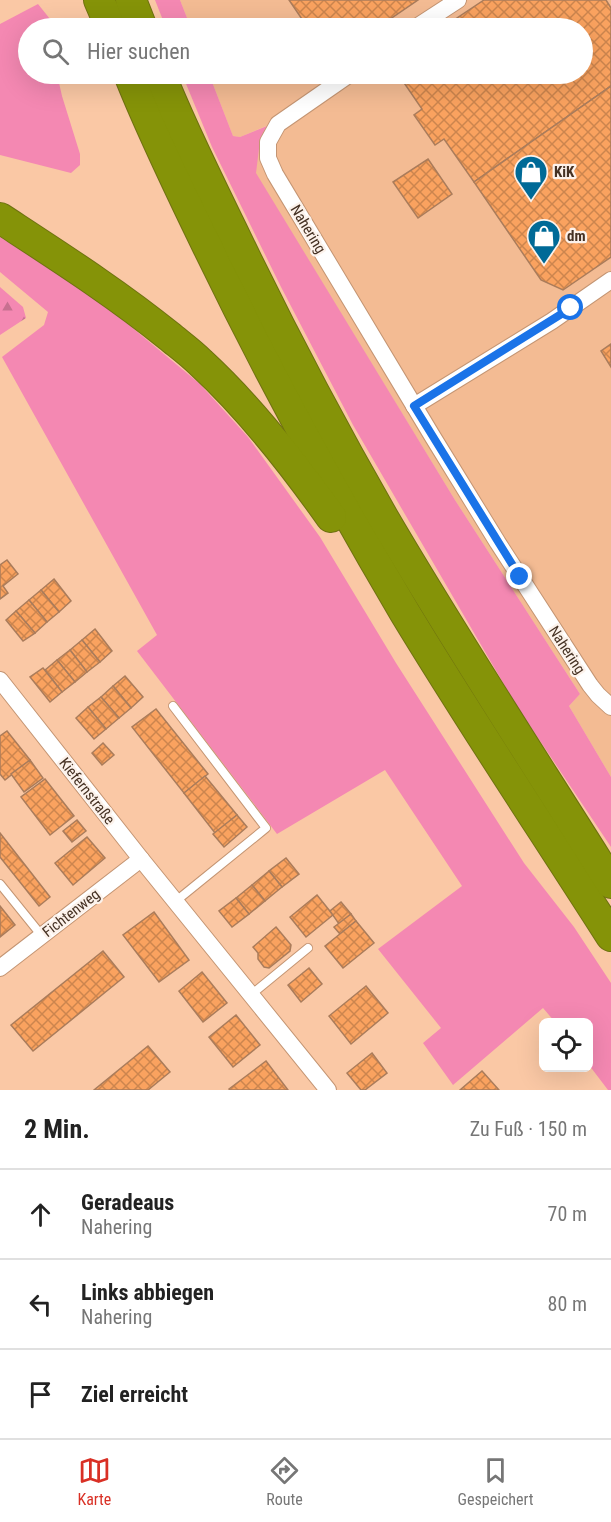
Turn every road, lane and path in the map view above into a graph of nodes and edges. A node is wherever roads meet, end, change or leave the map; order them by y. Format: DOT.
graph roads {
  1 [pos="99,0"];
  2 [pos="130,0"];
  3 [pos="459,0"];
  4 [pos="107,18"];
  5 [pos="138,18"];
  6 [pos="431,18"];
  7 [pos="133,84"];
  8 [pos="164,84"];
  9 [pos="336,84"];
  10 [pos="0,218"];
  11 [pos="611,280"];
  12 [pos="414,406"];
  13 [pos="0,680"];
  14 [pos="453,691"];
  15 [pos="173,706"];
  16 [pos="611,707"];
  17 [pos="141,859"];
  18 [pos="611,883"];
  19 [pos="0,884"];
  20 [pos="176,901"];
  21 [pos="42,936"];
  22 [pos="611,936"];
  23 [pos="308,948"];
  24 [pos="0,968"];
  25 [pos="252,994"];
  26 [pos="328,1090"];
  1 -- 4 [label="highway"];
  2 -- 5 [label="highway"];
  3 -- 6 [label="street"];
  7 -- 14 [label="highway"];
  8 -- 18 [label="highway"];
  9 -- 12 [label="street, Nahering"];
  10 -- 14 [label="highway"];
  11 -- 12 [label="street"];
  12 -- 16 [label="street, Nahering"];
  13 -- 17 [label="street, Kiefernstraße"];
  14 -- 22 [label="highway"];
  15 -- 20 [label="lane"];
  17 -- 20 [label="street, Kiefernstraße"];
  17 -- 21 [label="street, Fichtenweg"];
  19 -- 21 [label="lane"];
  20 -- 25 [label="street, Kiefernstraße"];
  21 -- 24 [label="street, Fichtenweg"];
  23 -- 25 [label="lane"];
  25 -- 26 [label="street, Kiefernstraße"];
}
